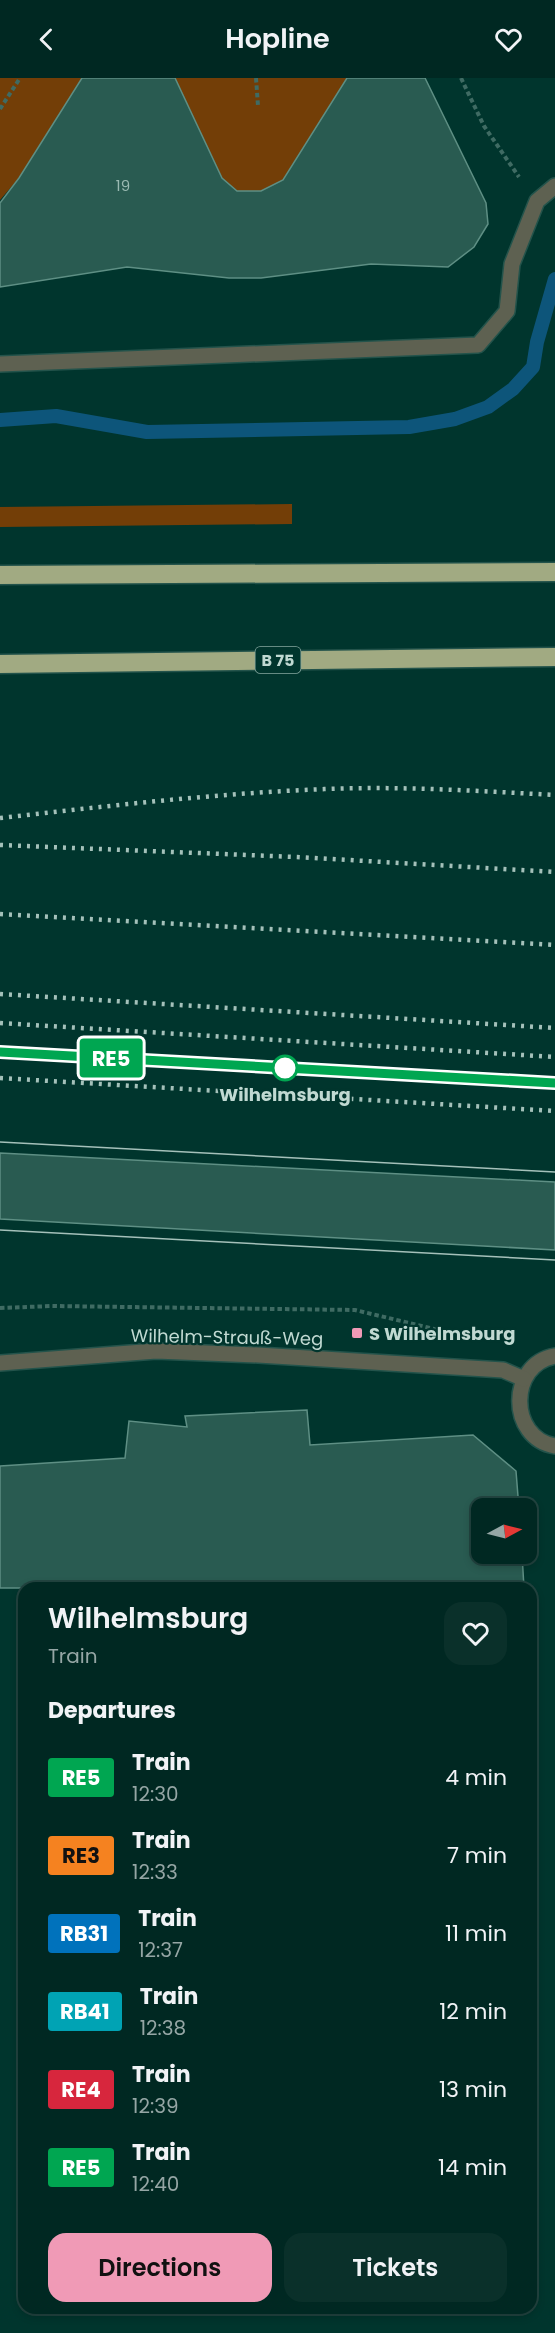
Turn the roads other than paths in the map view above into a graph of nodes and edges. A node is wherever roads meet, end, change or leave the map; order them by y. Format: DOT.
graph roads {
  1 [pos="555,186"];
  2 [pos="0,364"];
  3 [pos="555,572"];
  4 [pos="0,576"];
  5 [pos="555,657"];
  6 [pos="0,664"];
  7 [pos="555,1356"];
  8 [pos="0,1363"];
  9 [pos="524,1379"];
  10 [pos="555,1446"];
  1 -- 2 [label="street"];
  3 -- 4 [label="highway"];
  5 -- 6 [label="highway, B 75"];
  7 -- 9 [label="street"];
  8 -- 9 [label="street, Wilhelm-Strauß-Weg"];
  9 -- 10 [label="street"];
}
